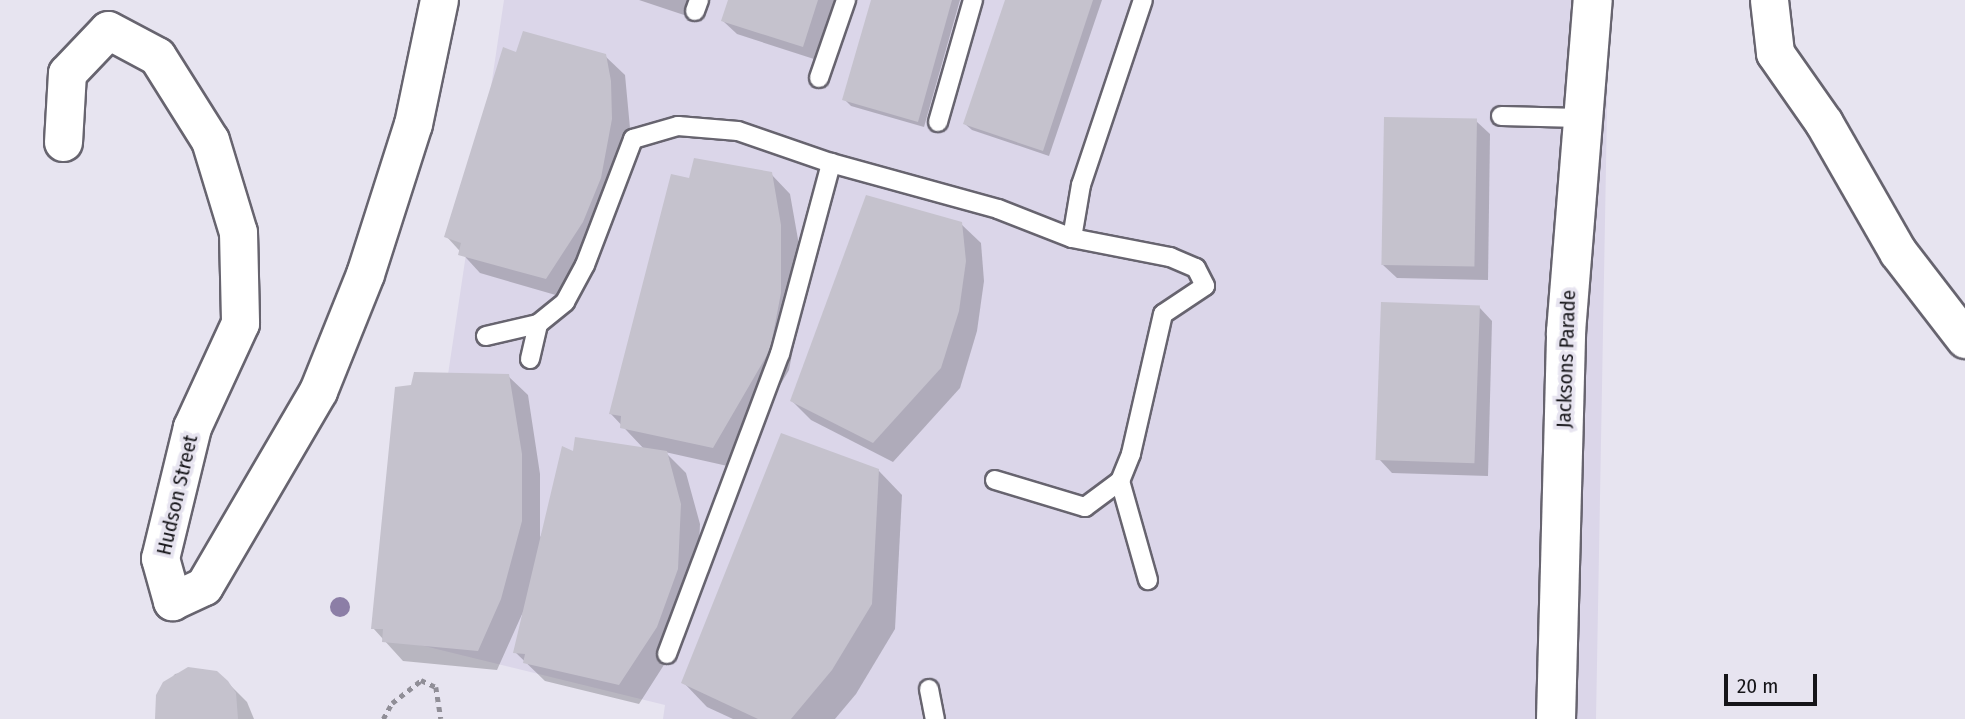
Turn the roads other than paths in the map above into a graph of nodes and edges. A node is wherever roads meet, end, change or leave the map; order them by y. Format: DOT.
graph roads {
  1 [pos="439,0"];
  2 [pos="846,0"];
  3 [pos="973,0"];
  4 [pos="1143,0"];
  5 [pos="1593,0"];
  6 [pos="1769,0"];
  7 [pos="819,78"];
  8 [pos="1501,116"];
  9 [pos="1580,118"];
  10 [pos="938,121"];
  11 [pos="63,142"];
  12 [pos="831,163"];
  13 [pos="1072,238"];
  14 [pos="538,324"];
  15 [pos="486,336"];
  16 [pos="1965,339"];
  17 [pos="530,359"];
  18 [pos="995,480"];
  19 [pos="1120,481"];
  20 [pos="1148,580"];
  21 [pos="667,654"];
  22 [pos="929,689"];
  23 [pos="935,719"];
  24 [pos="1556,719"];
  1 -- 11 [label="street, Hudson Street"];
  2 -- 7 [label="lane"];
  3 -- 10 [label="lane"];
  4 -- 13 [label="lane"];
  5 -- 9 [label="street, Jacksons Parade"];
  6 -- 16 [label="street"];
  8 -- 9 [label="lane"];
  9 -- 24 [label="street, Jacksons Parade"];
  12 -- 13 [label="lane"];
  12 -- 14 [label="lane"];
  12 -- 21 [label="lane"];
  13 -- 19 [label="lane"];
  14 -- 15 [label="lane"];
  14 -- 17 [label="lane"];
  18 -- 19 [label="lane"];
  19 -- 20 [label="lane"];
  22 -- 23 [label="lane"];
}
